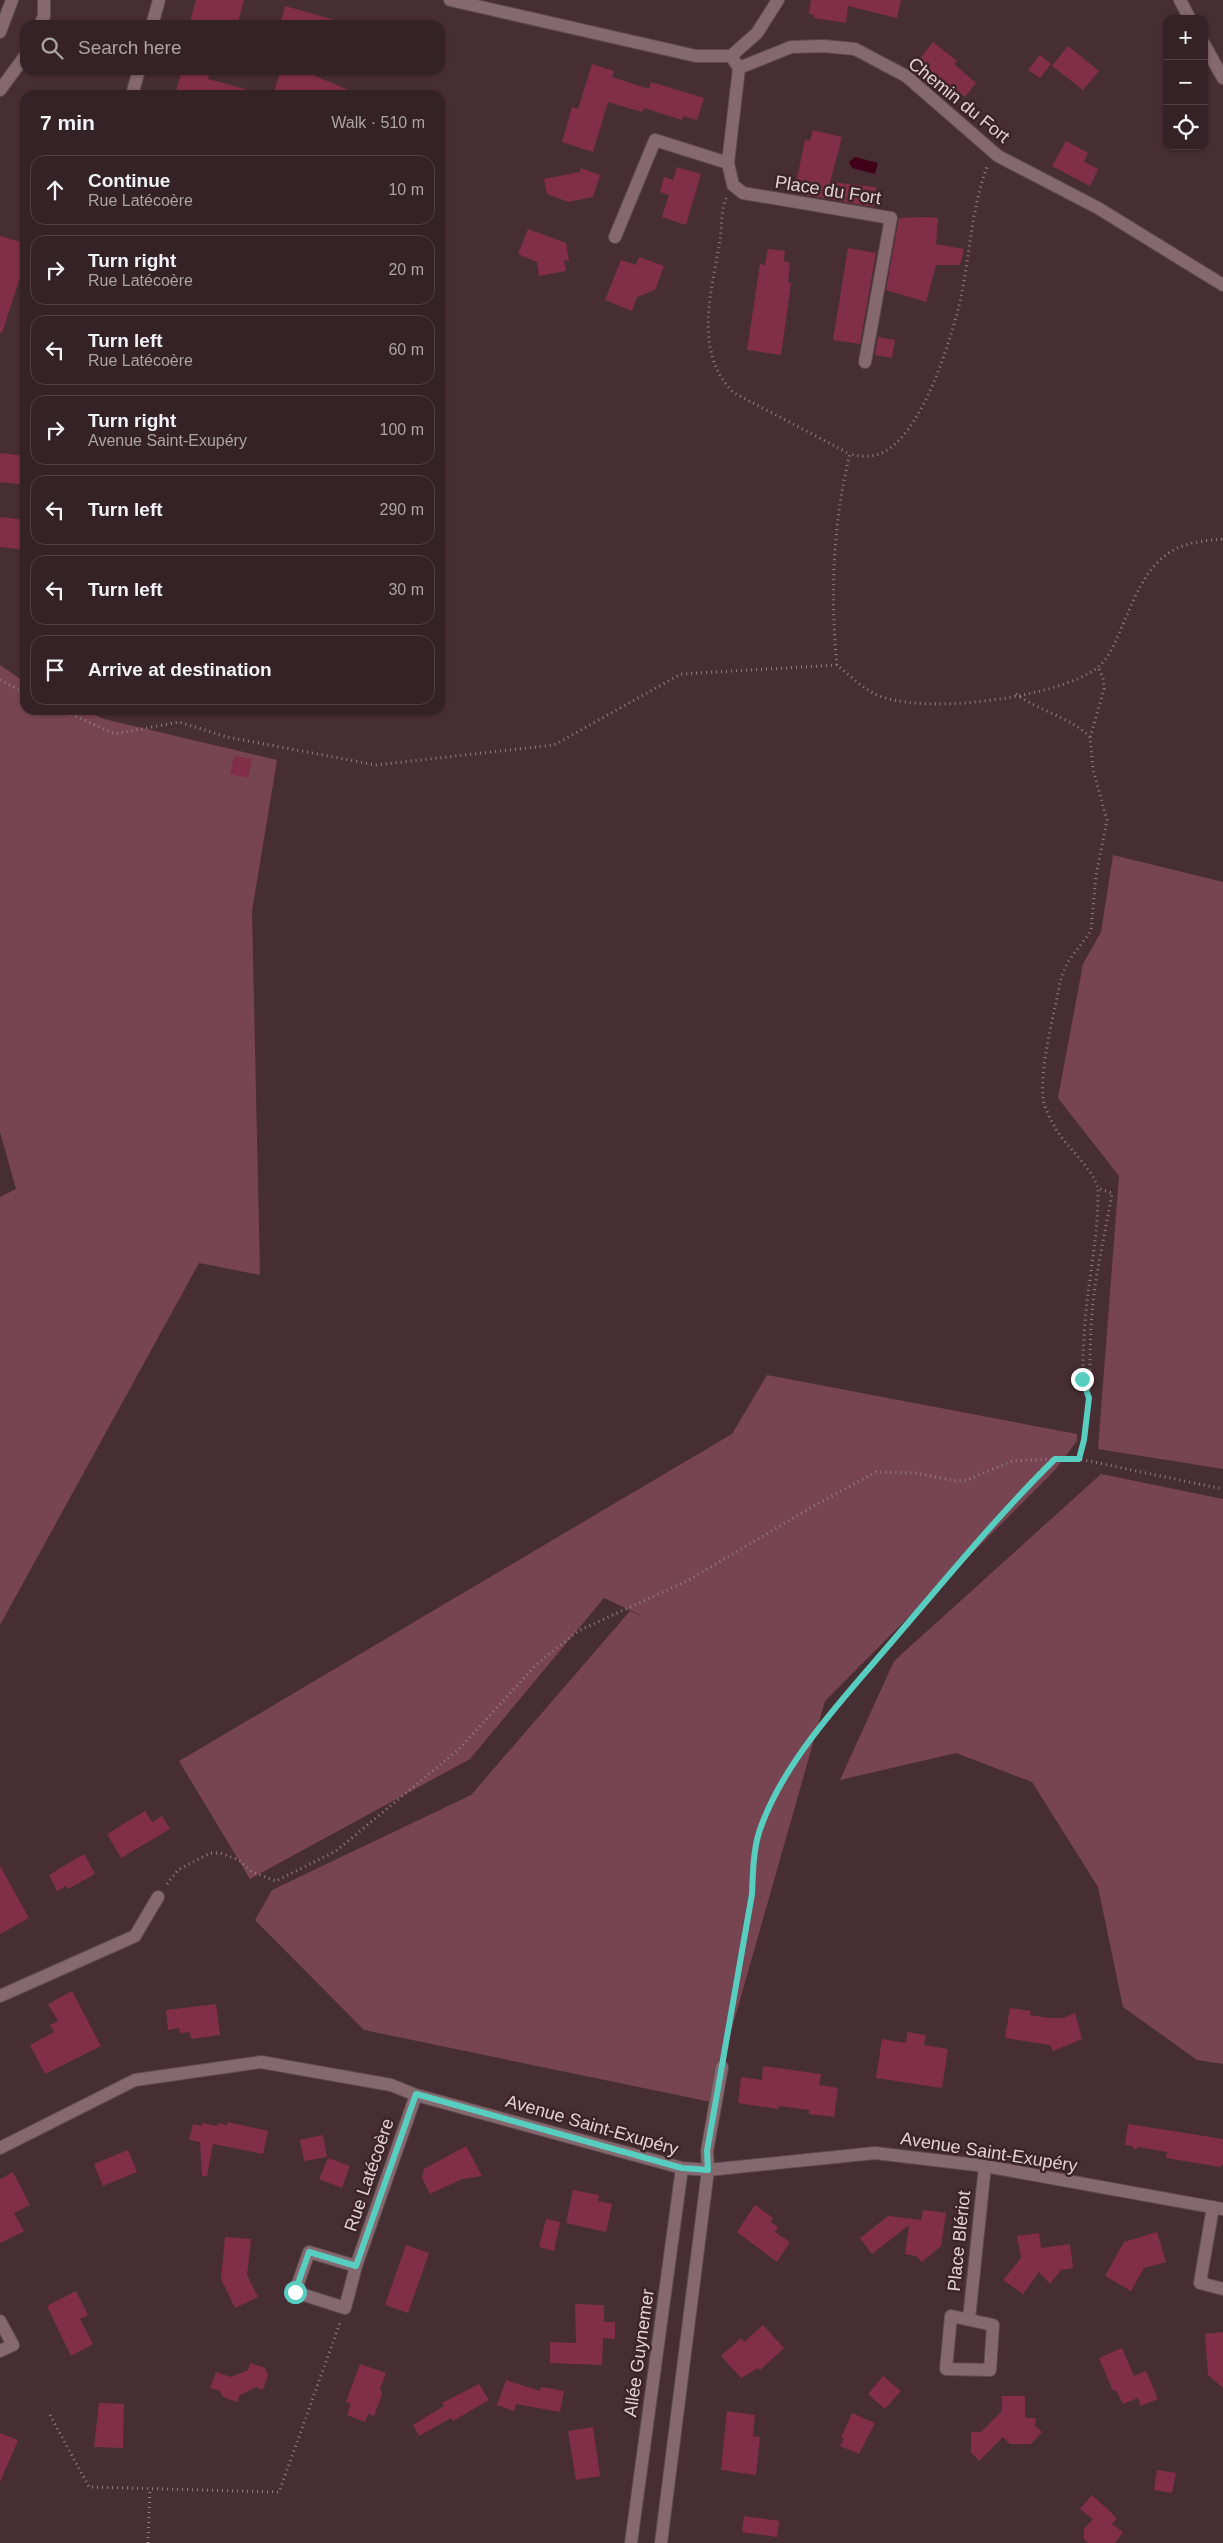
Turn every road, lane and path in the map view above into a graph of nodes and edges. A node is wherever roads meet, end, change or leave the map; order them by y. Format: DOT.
graph roads {
  1 [pos="12,0"];
  2 [pos="44,0"];
  3 [pos="159,0"];
  4 [pos="450,0"];
  5 [pos="778,0"];
  6 [pos="1180,0"];
  7 [pos="1188,15"];
  8 [pos="42,20"];
  9 [pos="153,20"];
  10 [pos="0,32"];
  11 [pos="1208,51"];
  12 [pos="731,56"];
  13 [pos="20,63"];
  14 [pos="739,68"];
  15 [pos="138,75"];
  16 [pos="1223,78"];
  17 [pos="0,90"];
  18 [pos="133,90"];
  19 [pos="998,156"];
  20 [pos="728,163"];
  21 [pos="733,185"];
  22 [pos="615,236"];
  23 [pos="1223,285"];
  24 [pos="865,362"];
  25 [pos="850,454"];
  26 [pos="1223,539"];
  27 [pos="837,665"];
  28 [pos="1098,667"];
  29 [pos="0,680"];
  30 [pos="20,690"];
  31 [pos="1016,694"];
  32 [pos="73,715"];
  33 [pos="1090,738"];
  34 [pos="1098,1188"];
  35 [pos="1089,1398"];
  36 [pos="1055,1459"];
  37 [pos="1079,1459"];
  38 [pos="1223,1489"];
  39 [pos="158,1897"];
  40 [pos="0,1996"];
  41 [pos="722,2067"];
  42 [pos="416,2094"];
  43 [pos="0,2148"];
  44 [pos="985,2166"];
  45 [pos="682,2168"];
  46 [pos="708,2170"];
  47 [pos="1218,2208"];
  48 [pos="356,2266"];
  49 [pos="1223,2289"];
  50 [pos="345,2308"];
  51 [pos="969,2319"];
  52 [pos="0,2321"];
  53 [pos="0,2352"];
  54 [pos="50,2415"];
  55 [pos="150,2489"];
  56 [pos="148,2543"];
  57 [pos="631,2543"];
  58 [pos="661,2543"];
  1 -- 10 [label="street"];
  2 -- 8 [label="street"];
  3 -- 9 [label="street"];
  4 -- 12 [label="street"];
  5 -- 12 [label="street"];
  6 -- 7 [label="street"];
  11 -- 16 [label="street"];
  12 -- 14 [label="street"];
  13 -- 17 [label="street"];
  14 -- 19 [label="street, Chemin du Fort"];
  14 -- 20 [label="street"];
  15 -- 18 [label="street"];
  19 -- 23 [label="street, Chemin du Fort"];
  19 -- 25 [label="path"];
  20 -- 21 [label="street"];
  20 -- 22 [label="street"];
  21 -- 24 [label="street, Place du Fort"];
  21 -- 25 [label="path"];
  25 -- 27 [label="path"];
  26 -- 28 [label="path"];
  27 -- 31 [label="path"];
  27 -- 32 [label="path"];
  28 -- 31 [label="path"];
  28 -- 33 [label="path"];
  29 -- 30 [label="path"];
  31 -- 33 [label="path"];
  33 -- 34 [label="path"];
  34 -- 35 [label="path"];
  34 -- 35 [label="path"];
  35 -- 37 [label="path"];
  36 -- 37 [label="path"];
  36 -- 39 [label="path"];
  36 -- 41 [label="path"];
  37 -- 38 [label="path"];
  39 -- 40 [label="street"];
  41 -- 46 [label="street"];
  42 -- 43 [label="street, Avenue Saint-Exupéry"];
  42 -- 45 [label="street, Avenue Saint-Exupéry"];
  42 -- 48 [label="street, Rue Latécoère"];
  44 -- 46 [label="street, Avenue Saint-Exupéry"];
  44 -- 47 [label="street, Avenue Saint-Exupéry"];
  44 -- 51 [label="street, Place Blériot"];
  45 -- 46 [label="street, Avenue Saint-Exupéry"];
  45 -- 57 [label="street, Allée Guynemer"];
  46 -- 58 [label="street"];
  47 -- 49 [label="street"];
  48 -- 50 [label="street, Rue Latécoère"];
  48 -- 50 [label="street"];
  50 -- 55 [label="path"];
  51 -- 51 [label="street, Place Blériot"];
  52 -- 53 [label="street"];
  54 -- 55 [label="path"];
  55 -- 56 [label="path"];
}
